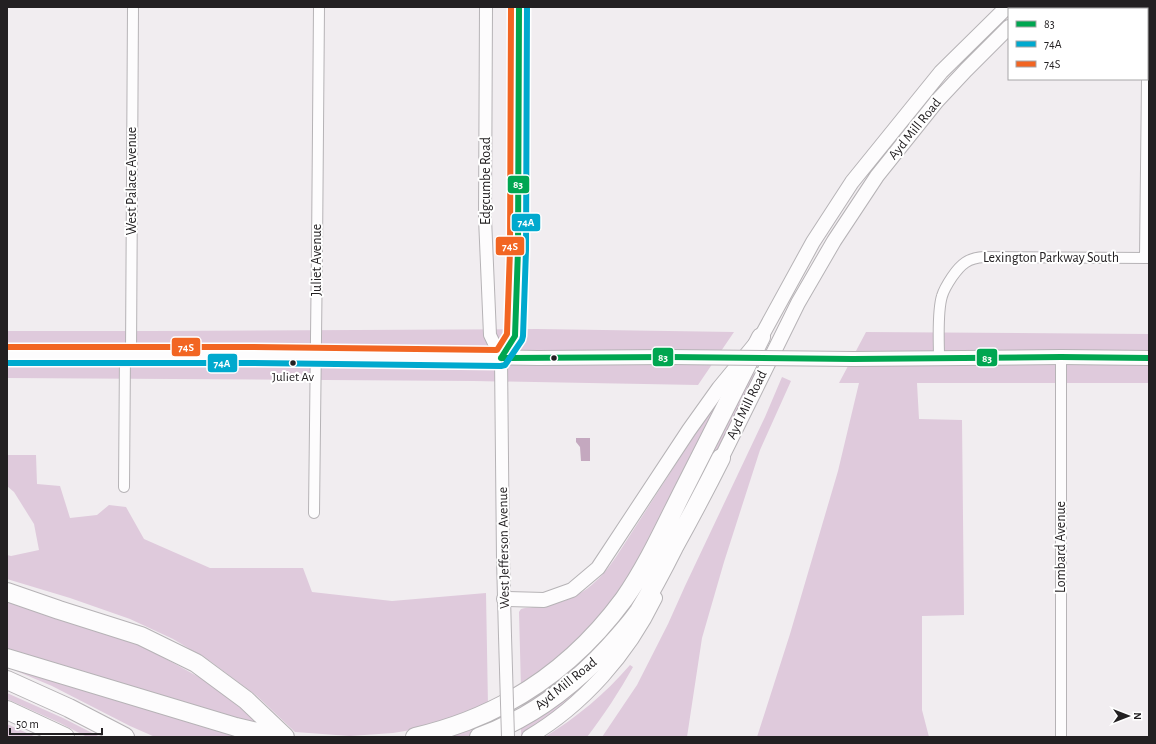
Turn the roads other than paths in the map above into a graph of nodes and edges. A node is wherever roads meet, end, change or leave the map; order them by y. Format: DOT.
graph roads {
  1 [pos="132,7"];
  2 [pos="319,7"];
  3 [pos="486,7"];
  4 [pos="519,7"];
  5 [pos="1007,7"];
  6 [pos="1008,28"];
  7 [pos="1147,80"];
  8 [pos="1147,258"];
  9 [pos="761,336"];
  10 [pos="128,354"];
  11 [pos="7,355"];
  12 [pos="316,355"];
  13 [pos="1061,357"];
  14 [pos="501,358"];
  15 [pos="939,358"];
  16 [pos="1149,358"];
  17 [pos="721,458"];
  18 [pos="124,487"];
  19 [pos="314,513"];
  20 [pos="7,592"];
  21 [pos="504,599"];
  22 [pos="7,658"];
  23 [pos="7,680"];
  24 [pos="7,710"];
  25 [pos="66,737"];
  26 [pos="125,737"];
  27 [pos="278,737"];
  28 [pos="285,737"];
  29 [pos="415,737"];
  30 [pos="479,737"];
  31 [pos="508,737"];
  32 [pos="529,737"];
  33 [pos="1061,737"];
  1 -- 10 [label="street, West Palace Avenue"];
  2 -- 12 [label="street, Juliet Avenue"];
  3 -- 14 [label="street, Edgcumbe Road"];
  4 -- 14 [label="street"];
  5 -- 9 [label="main road, Ayd Mill Road"];
  6 -- 17 [label="main road, Ayd Mill Road"];
  7 -- 8 [label="street, Lexington Parkway South"];
  8 -- 15 [label="street, Lexington Parkway South"];
  9 -- 21 [label="main road, Ayd Mill Road"];
  9 -- 29 [label="highway"];
  10 -- 11 [label="main road"];
  10 -- 12 [label="main road"];
  10 -- 18 [label="street, West Palace Avenue"];
  12 -- 14 [label="main road"];
  12 -- 19 [label="street, Juliet Avenue"];
  13 -- 15 [label="main road"];
  13 -- 16 [label="main road"];
  13 -- 33 [label="street, Lombard Avenue"];
  14 -- 15 [label="main road, bridge"];
  14 -- 21 [label="street, West Jefferson Avenue"];
  17 -- 30 [label="highway, Ayd Mill Road"];
  17 -- 32 [label="main road"];
  20 -- 28 [label="highway"];
  21 -- 31 [label="street, West Jefferson Avenue, bridge"];
  22 -- 27 [label="highway"];
  23 -- 26 [label="highway"];
  24 -- 25 [label="highway"];
}
